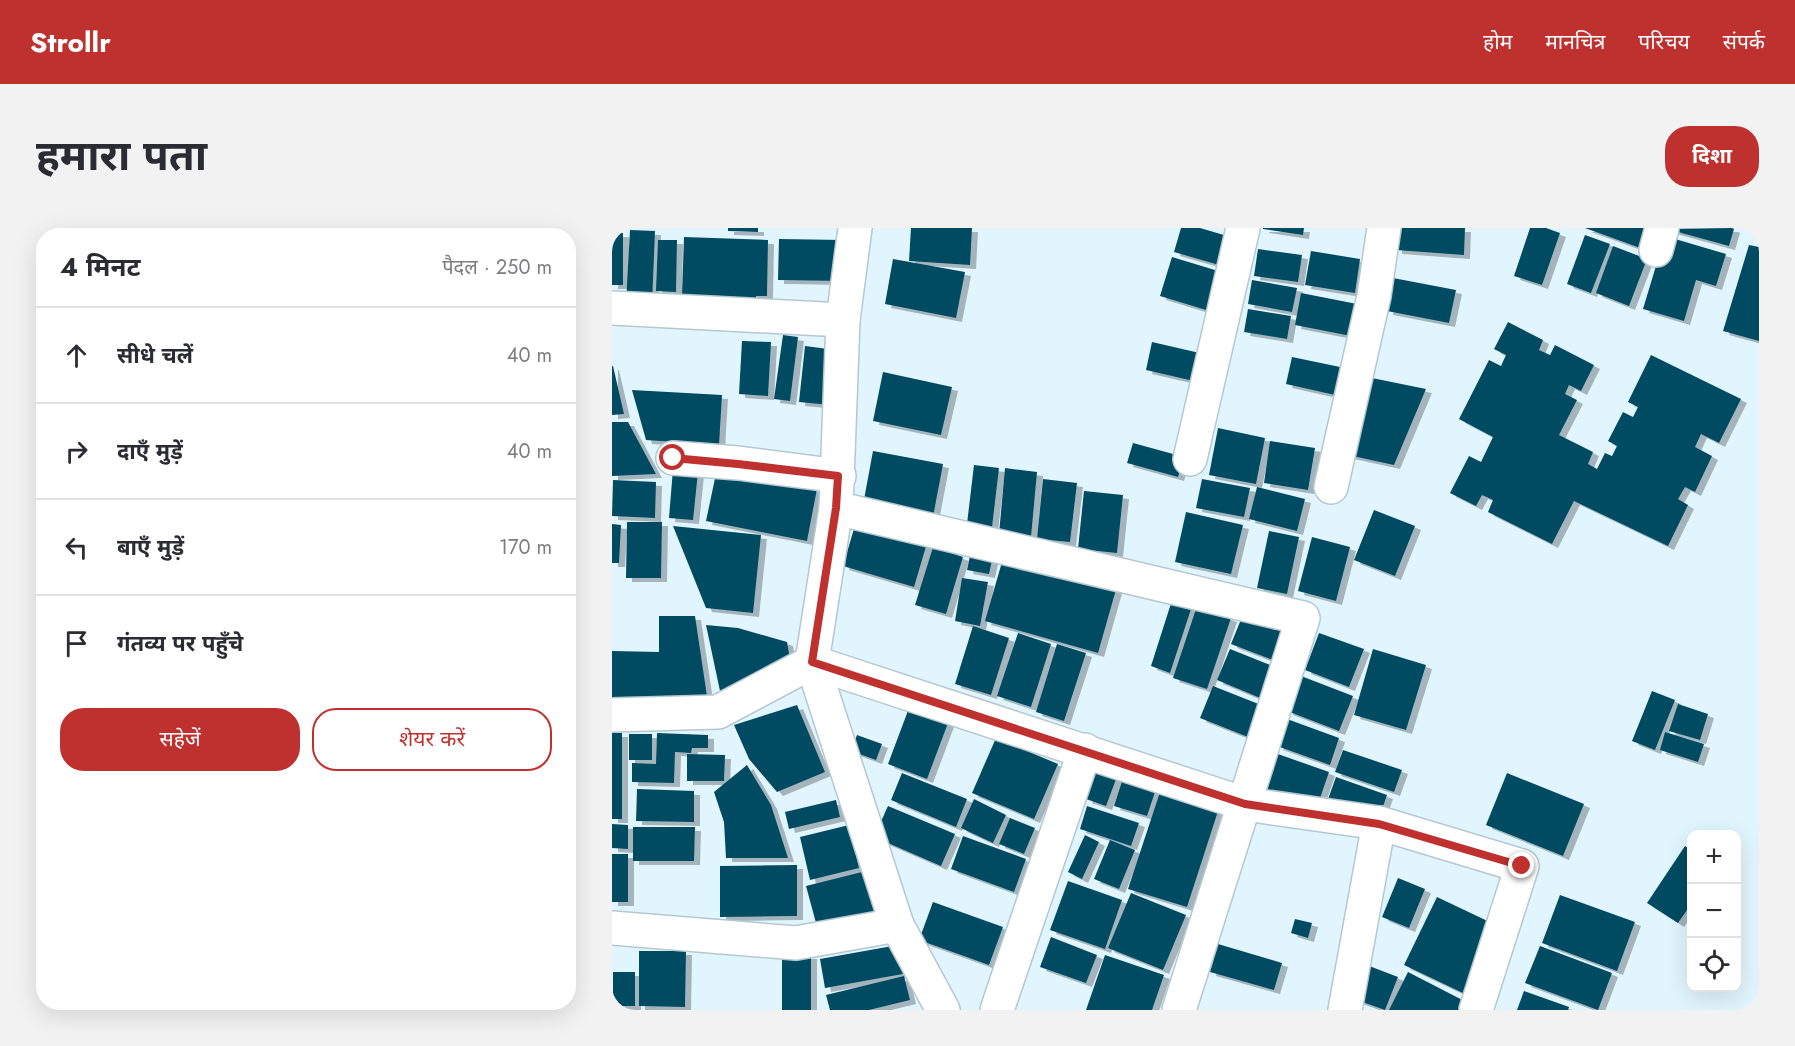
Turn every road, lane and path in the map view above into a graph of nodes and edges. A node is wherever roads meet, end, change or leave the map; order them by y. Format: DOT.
graph roads {
  1 [pos="855,228"];
  2 [pos="1243,228"];
  3 [pos="1384,228"];
  4 [pos="612,308"];
  5 [pos="843,320"];
  6 [pos="673,458"];
  7 [pos="1190,459"];
  8 [pos="1331,487"];
  9 [pos="837,492"];
  10 [pos="812,662"];
  11 [pos="612,715"];
  12 [pos="1085,750"];
  13 [pos="1245,804"];
  14 [pos="1379,824"];
  15 [pos="897,925"];
  16 [pos="612,928"];
  17 [pos="943,1010"];
  18 [pos="997,1010"];
  19 [pos="1179,1010"];
  20 [pos="1345,1010"];
  21 [pos="1476,1010"];
  1 -- 5 [label="street"];
  2 -- 7 [label="street"];
  3 -- 8 [label="street"];
  4 -- 5 [label="street"];
  5 -- 9 [label="street"];
  6 -- 9 [label="street"];
  9 -- 10 [label="street"];
  9 -- 13 [label="street"];
  10 -- 11 [label="street"];
  10 -- 12 [label="street"];
  10 -- 15 [label="street"];
  12 -- 13 [label="street"];
  12 -- 18 [label="street"];
  13 -- 14 [label="street"];
  13 -- 19 [label="street"];
  14 -- 20 [label="street"];
  14 -- 21 [label="street"];
  15 -- 16 [label="street"];
  15 -- 17 [label="street"];
}
